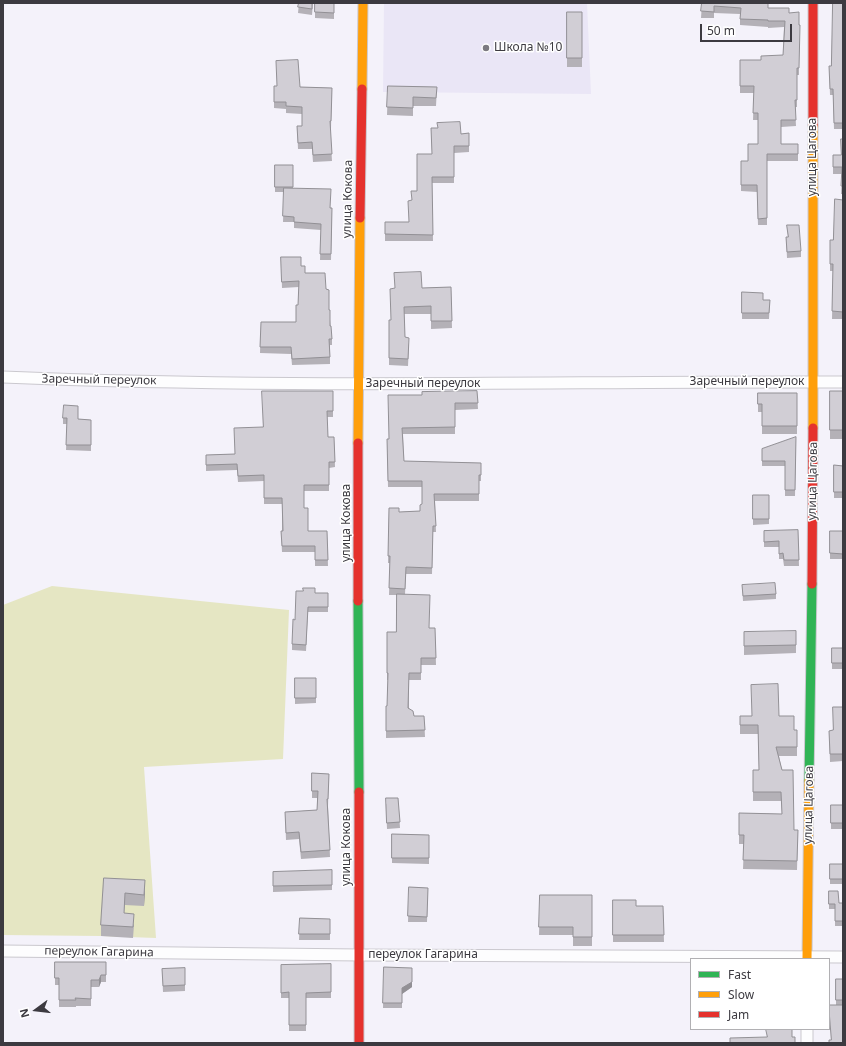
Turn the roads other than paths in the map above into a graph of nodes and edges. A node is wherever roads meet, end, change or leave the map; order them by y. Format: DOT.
graph roads {
  1 [pos="363,3"];
  2 [pos="813,3"];
  3 [pos="3,376"];
  4 [pos="814,382"];
  5 [pos="843,382"];
  6 [pos="358,384"];
  7 [pos="3,951"];
  8 [pos="360,955"];
  9 [pos="843,957"];
  10 [pos="807,958"];
  11 [pos="807,1030"];
  12 [pos="359,1043"];
  13 [pos="807,1043"];
  1 -- 6 [label="street, улица Кокова"];
  2 -- 4 [label="street, улица Цагова"];
  3 -- 6 [label="street, Заречный переулок"];
  4 -- 5 [label="street, Заречный переулок"];
  4 -- 6 [label="street, Заречный переулок"];
  4 -- 10 [label="street, улица Цагова"];
  6 -- 8 [label="street, улица Кокова"];
  7 -- 8 [label="street, переулок Гагарина"];
  8 -- 10 [label="street, переулок Гагарина"];
  8 -- 12 [label="street, улица Кокова"];
  9 -- 10 [label="street, переулок Гагарина"];
  11 -- 13 [label="street"];
}
